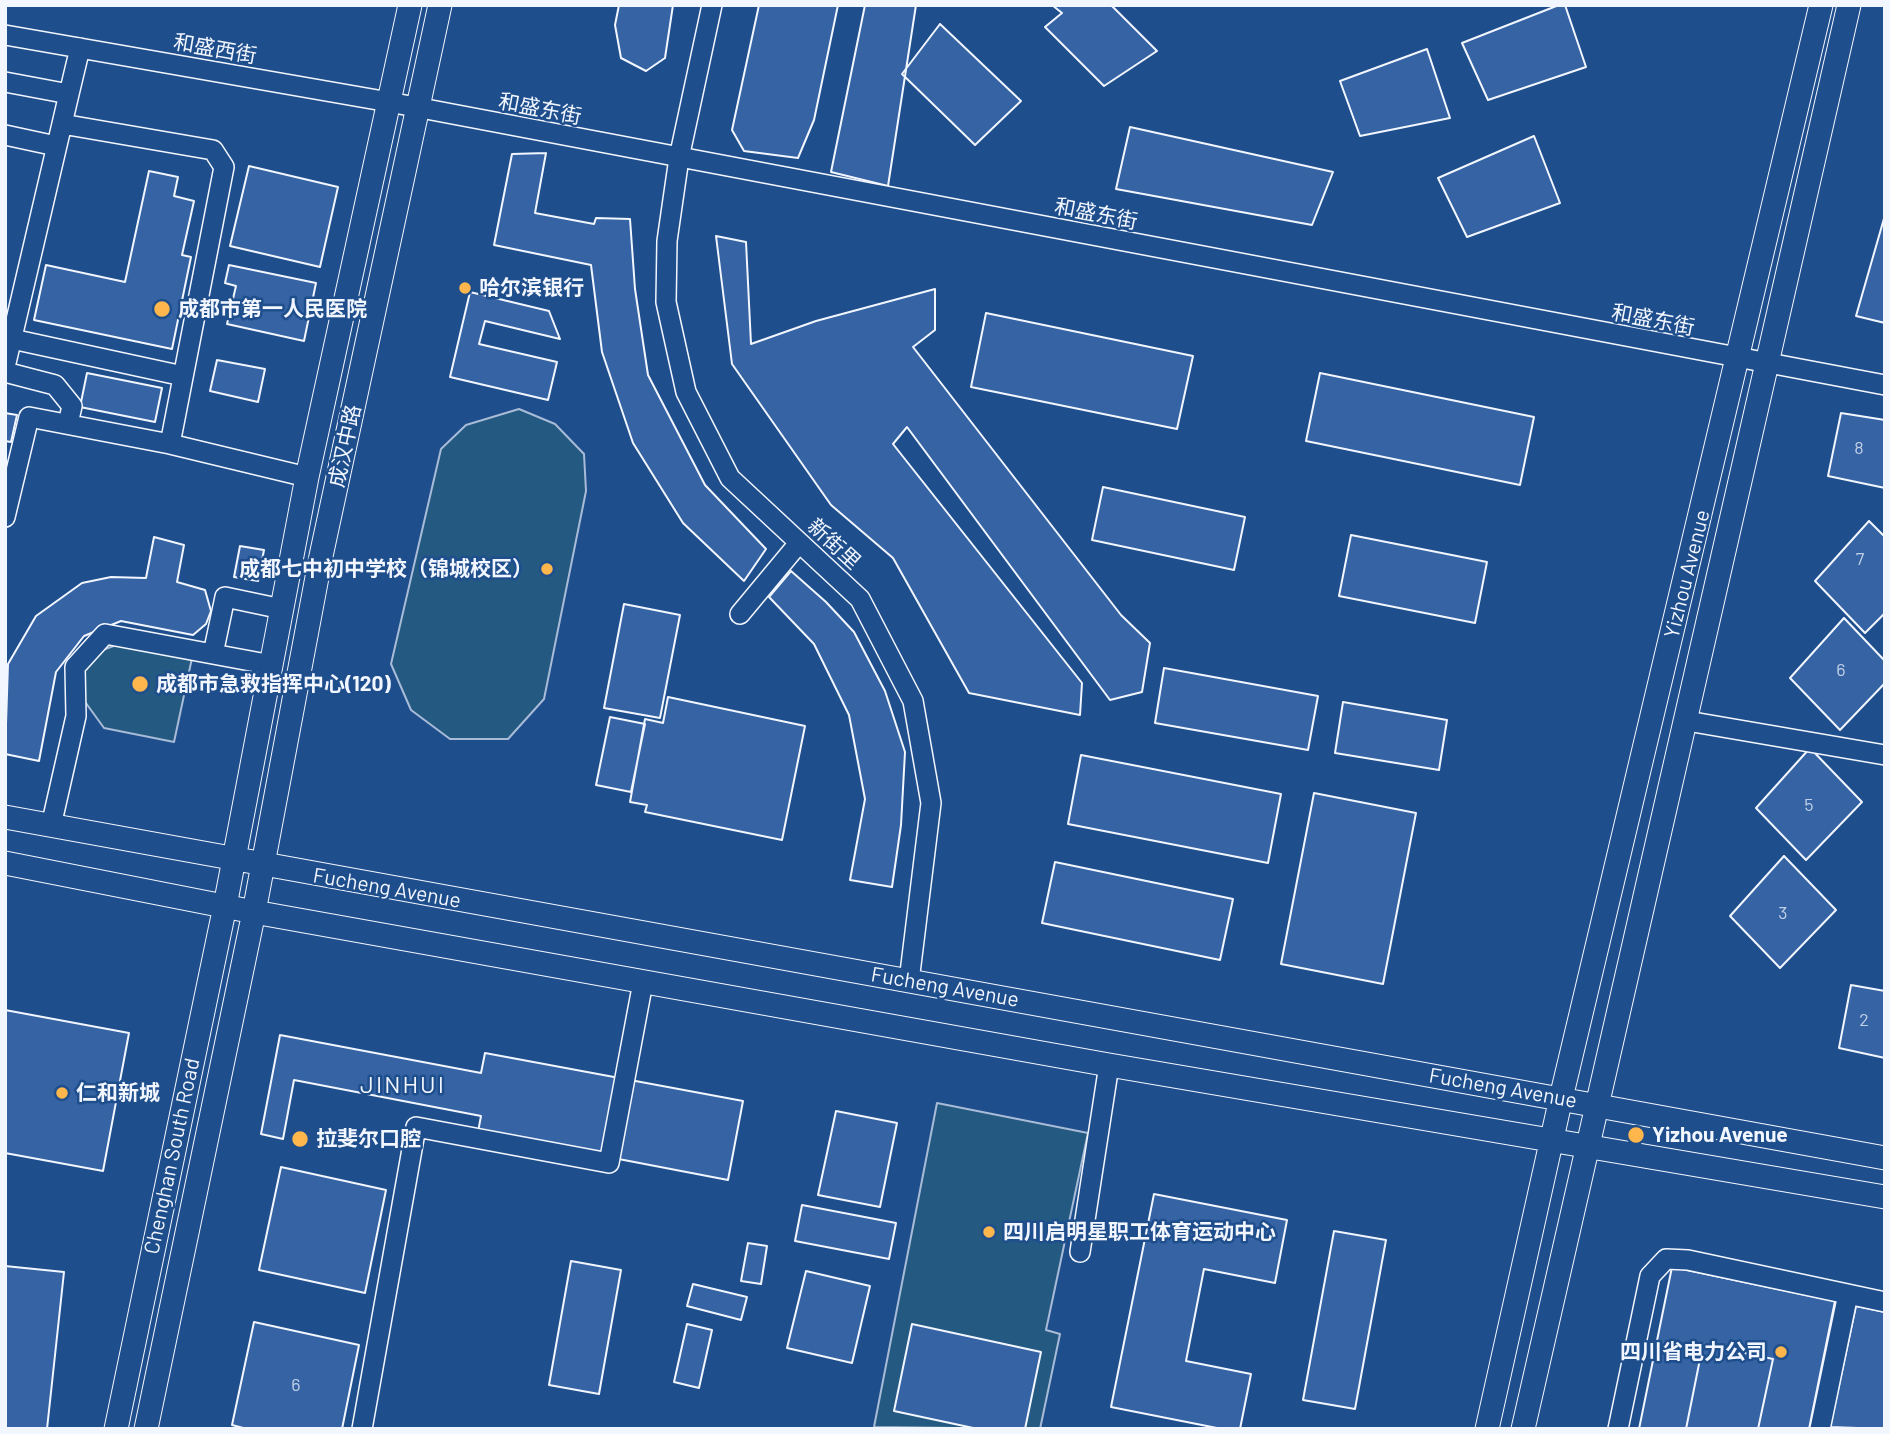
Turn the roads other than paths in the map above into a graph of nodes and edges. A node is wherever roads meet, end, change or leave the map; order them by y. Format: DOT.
graph roads {
  1 [pos="410,5"];
  2 [pos="440,5"];
  3 [pos="712,5"];
  4 [pos="1821,5"];
  5 [pos="1849,5"];
  6 [pos="5,35"];
  7 [pos="80,48"];
  8 [pos="5,82"];
  9 [pos="69,94"];
  10 [pos="389,102"];
  11 [pos="417,109"];
  12 [pos="62,124"];
  13 [pos="5,135"];
  14 [pos="56,146"];
  15 [pos="679,158"];
  16 [pos="12,339"];
  17 [pos="1738,360"];
  18 [pos="1767,365"];
  19 [pos="5,370"];
  20 [pos="183,376"];
  21 [pos="1885,385"];
  22 [pos="68,424"];
  23 [pos="170,444"];
  24 [pos="307,477"];
  25 [pos="5,517"];
  26 [pos="799,543"];
  27 [pos="282,608"];
  28 [pos="740,614"];
  29 [pos="213,654"];
  30 [pos="272,665"];
  31 [pos="1687,721"];
  32 [pos="1885,755"];
  33 [pos="5,817"];
  34 [pos="51,826"];
  35 [pos="233,860"];
  36 [pos="5,863"];
  37 [pos="263,866"];
  38 [pos="259,888"];
  39 [pos="227,895"];
  40 [pos="254,912"];
  41 [pos="909,981"];
  42 [pos="643,982"];
  43 [pos="1109,1065"];
  44 [pos="1561,1098"];
  45 [pos="1598,1105"];
  46 [pos="1552,1138"];
  47 [pos="1590,1145"];
  48 [pos="1885,1158"];
  49 [pos="1885,1197"];
  50 [pos="1080,1252"];
  51 [pos="1848,1294"];
  52 [pos="1885,1302"];
  53 [pos="116,1429"];
  54 [pos="146,1429"];
  55 [pos="362,1429"];
  56 [pos="1487,1429"];
  57 [pos="1523,1429"];
  58 [pos="1618,1429"];
  59 [pos="1820,1429"];
  1 -- 10 [label="main road, 成汉中路"];
  2 -- 11 [label="main road, 成汉中路"];
  3 -- 15 [label="street, 新街里"];
  4 -- 17 [label="main road, Yizhou Avenue"];
  5 -- 18 [label="main road, Yizhou Avenue"];
  6 -- 7 [label="street, 和盛西街"];
  7 -- 9 [label="street"];
  7 -- 10 [label="street, 和盛西街"];
  8 -- 9 [label="street"];
  9 -- 12 [label="street"];
  10 -- 11 [label="street, 和盛西街"];
  10 -- 24 [label="main road, 成汉中路"];
  11 -- 15 [label="street, 和盛东街"];
  11 -- 37 [label="main road, 成汉中路"];
  12 -- 14 [label="street"];
  12 -- 20 [label="street"];
  13 -- 14 [label="street"];
  14 -- 16 [label="street"];
  15 -- 17 [label="street, 和盛东街"];
  15 -- 26 [label="street, 新街里"];
  16 -- 19 [label="street"];
  16 -- 20 [label="street"];
  17 -- 18 [label="street, 和盛东街"];
  17 -- 44 [label="main road, Yizhou Avenue"];
  18 -- 21 [label="street, 和盛东街"];
  18 -- 31 [label="main road, Yizhou Avenue"];
  19 -- 22 [label="street"];
  20 -- 23 [label="street"];
  22 -- 23 [label="street"];
  22 -- 25 [label="street"];
  23 -- 24 [label="street"];
  24 -- 27 [label="main road, 成汉中路"];
  26 -- 28 [label="street"];
  26 -- 41 [label="street, 新街里"];
  27 -- 29 [label="street"];
  27 -- 30 [label="main road, 成汉中路"];
  29 -- 30 [label="street"];
  29 -- 34 [label="street"];
  30 -- 35 [label="main road, 成汉中路"];
  31 -- 32 [label="street"];
  31 -- 45 [label="main road, Yizhou Avenue"];
  33 -- 34 [label="main road, Fucheng Avenue"];
  34 -- 35 [label="main road, Fucheng Avenue"];
  35 -- 37 [label="main road, Fucheng Avenue"];
  35 -- 39 [label="main road, 成汉中路"];
  36 -- 39 [label="main road, Fucheng Avenue"];
  37 -- 38 [label="main road, 成汉中路"];
  37 -- 41 [label="main road, Fucheng Avenue"];
  38 -- 40 [label="main road, Chenghan South Road"];
  39 -- 40 [label="main road, Fucheng Avenue"];
  39 -- 53 [label="main road, Chenghan South Road"];
  40 -- 42 [label="main road, Fucheng Avenue"];
  40 -- 54 [label="main road, Chenghan South Road"];
  41 -- 44 [label="main road, Fucheng Avenue"];
  42 -- 43 [label="main road, Fucheng Avenue"];
  42 -- 55 [label="street"];
  43 -- 46 [label="main road, Fucheng Avenue"];
  43 -- 50 [label="street"];
  44 -- 45 [label="main road, Fucheng Avenue"];
  44 -- 46 [label="main road, Yizhou Avenue"];
  45 -- 47 [label="main road, Yizhou Avenue"];
  45 -- 48 [label="main road, Fucheng Avenue"];
  46 -- 47 [label="main road, Fucheng Avenue"];
  46 -- 56 [label="main road, Yizhou Avenue"];
  47 -- 49 [label="main road, Fucheng Avenue"];
  47 -- 57 [label="main road, Yizhou Avenue"];
  51 -- 52 [label="street"];
  51 -- 58 [label="street"];
  51 -- 59 [label="street"];
}
